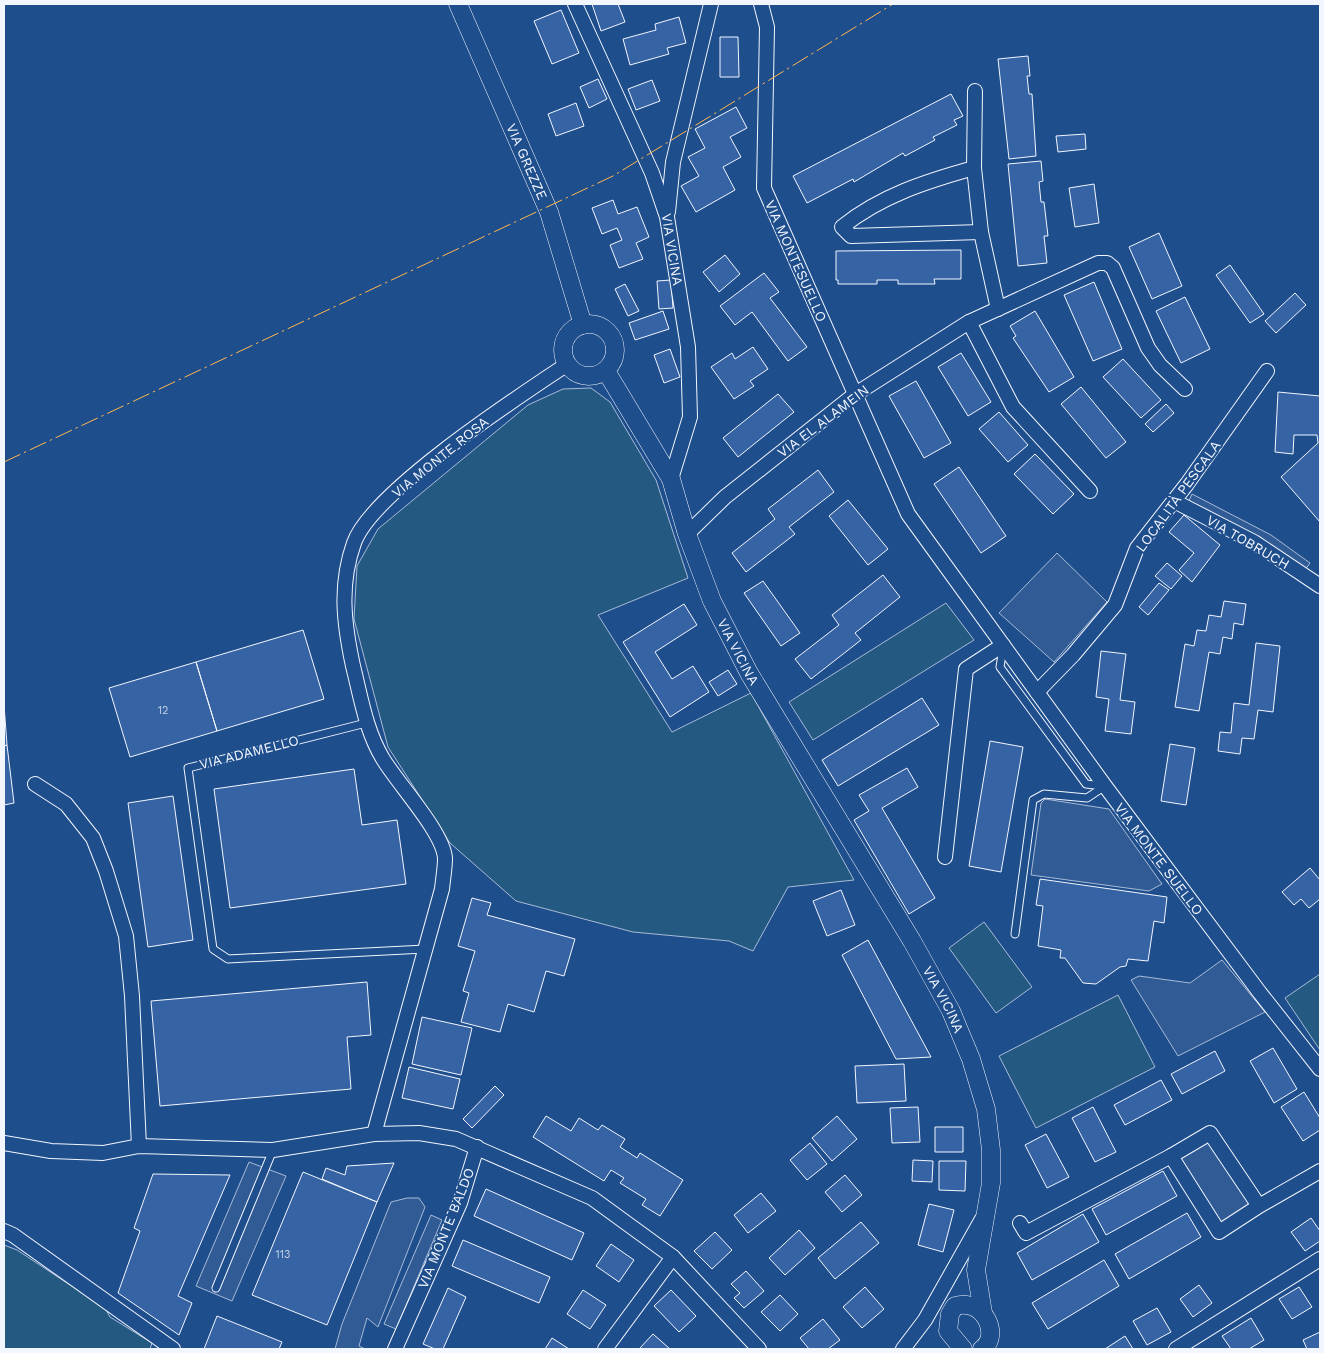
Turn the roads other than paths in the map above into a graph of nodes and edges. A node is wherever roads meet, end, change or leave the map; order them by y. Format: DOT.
graph roads {
  1 [pos="458,4"];
  2 [pos="575,4"];
  3 [pos="711,4"];
  4 [pos="761,4"];
  5 [pos="975,91"];
  6 [pos="974,168"];
  7 [pos="668,217"];
  8 [pos="980,232"];
  9 [pos="998,309"];
  10 [pos="969,322"];
  11 [pos="583,325"];
  12 [pos="566,365"];
  13 [pos="606,371"];
  14 [pos="1267,371"];
  15 [pos="1185,389"];
  16 [pos="854,394"];
  17 [pos="671,479"];
  18 [pos="1090,491"];
  19 [pos="1174,501"];
  20 [pos="687,534"];
  21 [pos="1320,586"];
  22 [pos="1003,645"];
  23 [pos="1037,692"];
  24 [pos="366,723"];
  25 [pos="35,784"];
  26 [pos="1105,786"];
  27 [pos="945,857"];
  28 [pos="1015,934"];
  29 [pos="425,949"];
  30 [pos="1320,1068"];
  31 [pos="374,1134"];
  32 [pos="4,1143"];
  33 [pos="139,1146"];
  34 [pos="477,1147"];
  35 [pos="273,1150"];
  36 [pos="1171,1156"];
  37 [pos="1320,1171"];
  38 [pos="1259,1206"];
  39 [pos="985,1214"];
  40 [pos="1020,1223"];
  41 [pos="4,1231"];
  42 [pos="673,1257"];
  43 [pos="1320,1259"];
  44 [pos="976,1270"];
  45 [pos="216,1288"];
  46 [pos="963,1304"];
  47 [pos="983,1314"];
  48 [pos="926,1320"];
  49 [pos="948,1320"];
  50 [pos="987,1347"];
  51 [pos="173,1349"];
  52 [pos="395,1349"];
  53 [pos="605,1349"];
  54 [pos="759,1349"];
  55 [pos="903,1349"];
  56 [pos="963,1349"];
  57 [pos="1176,1349"];
  1 -- 11 [label="street, VIA GREZZE"];
  2 -- 7 [label="street, VIA VICINA"];
  3 -- 7 [label="street"];
  4 -- 16 [label="street, VIA MONTESUELLO"];
  5 -- 6 [label="street"];
  6 -- 8 [label="street"];
  6 -- 8 [label="street"];
  7 -- 17 [label="street, VIA VICINA"];
  8 -- 9 [label="street"];
  9 -- 10 [label="street, VIA EL ALAMEIN"];
  9 -- 15 [label="street, VIA EL ALAMEIN"];
  10 -- 16 [label="street, VIA EL ALAMEIN"];
  10 -- 18 [label="street"];
  11 -- 12 [label="street"];
  11 -- 13 [label="street"];
  12 -- 13 [label="street"];
  12 -- 24 [label="street, VIA MONTE ROSA"];
  13 -- 17 [label="street"];
  14 -- 19 [label="street, LOCALITÀ PESCALA"];
  16 -- 20 [label="street, VIA EL ALAMEIN"];
  16 -- 22 [label="street, VIA MONTE SUELLO"];
  17 -- 20 [label="street, VIA VICINA"];
  19 -- 21 [label="street, VIA TOBRUCH"];
  19 -- 23 [label="street, LOCALITÀ PESCALA"];
  20 -- 39 [label="street, VIA VICINA"];
  22 -- 23 [label="street, VIA MONTE SUELLO"];
  22 -- 26 [label="lane"];
  22 -- 27 [label="street"];
  23 -- 26 [label="street, VIA MONTE SUELLO"];
  24 -- 29 [label="street"];
  24 -- 29 [label="lane, VIA ADAMELLO"];
  25 -- 33 [label="street"];
  26 -- 28 [label="lane"];
  26 -- 30 [label="street, VIA MONTE SUELLO"];
  29 -- 31 [label="street"];
  31 -- 34 [label="street"];
  31 -- 35 [label="street"];
  32 -- 33 [label="street"];
  33 -- 35 [label="street"];
  34 -- 42 [label="street"];
  34 -- 52 [label="street, VIA MONTE BALDO"];
  35 -- 45 [label="lane"];
  36 -- 38 [label="street"];
  36 -- 38 [label="street"];
  36 -- 40 [label="street"];
  37 -- 38 [label="street"];
  39 -- 44 [label="street, VIA VICINA"];
  39 -- 48 [label="street"];
  41 -- 51 [label="street"];
  42 -- 53 [label="street"];
  42 -- 54 [label="street"];
  43 -- 57 [label="street"];
  44 -- 46 [label="street, VIA VICINA"];
  44 -- 47 [label="street, VIA VICINA"];
  46 -- 47 [label="street"];
  46 -- 49 [label="street"];
  47 -- 50 [label="street, VIA VICINA"];
  48 -- 49 [label="street"];
  48 -- 55 [label="street"];
  49 -- 56 [label="street"];
}
